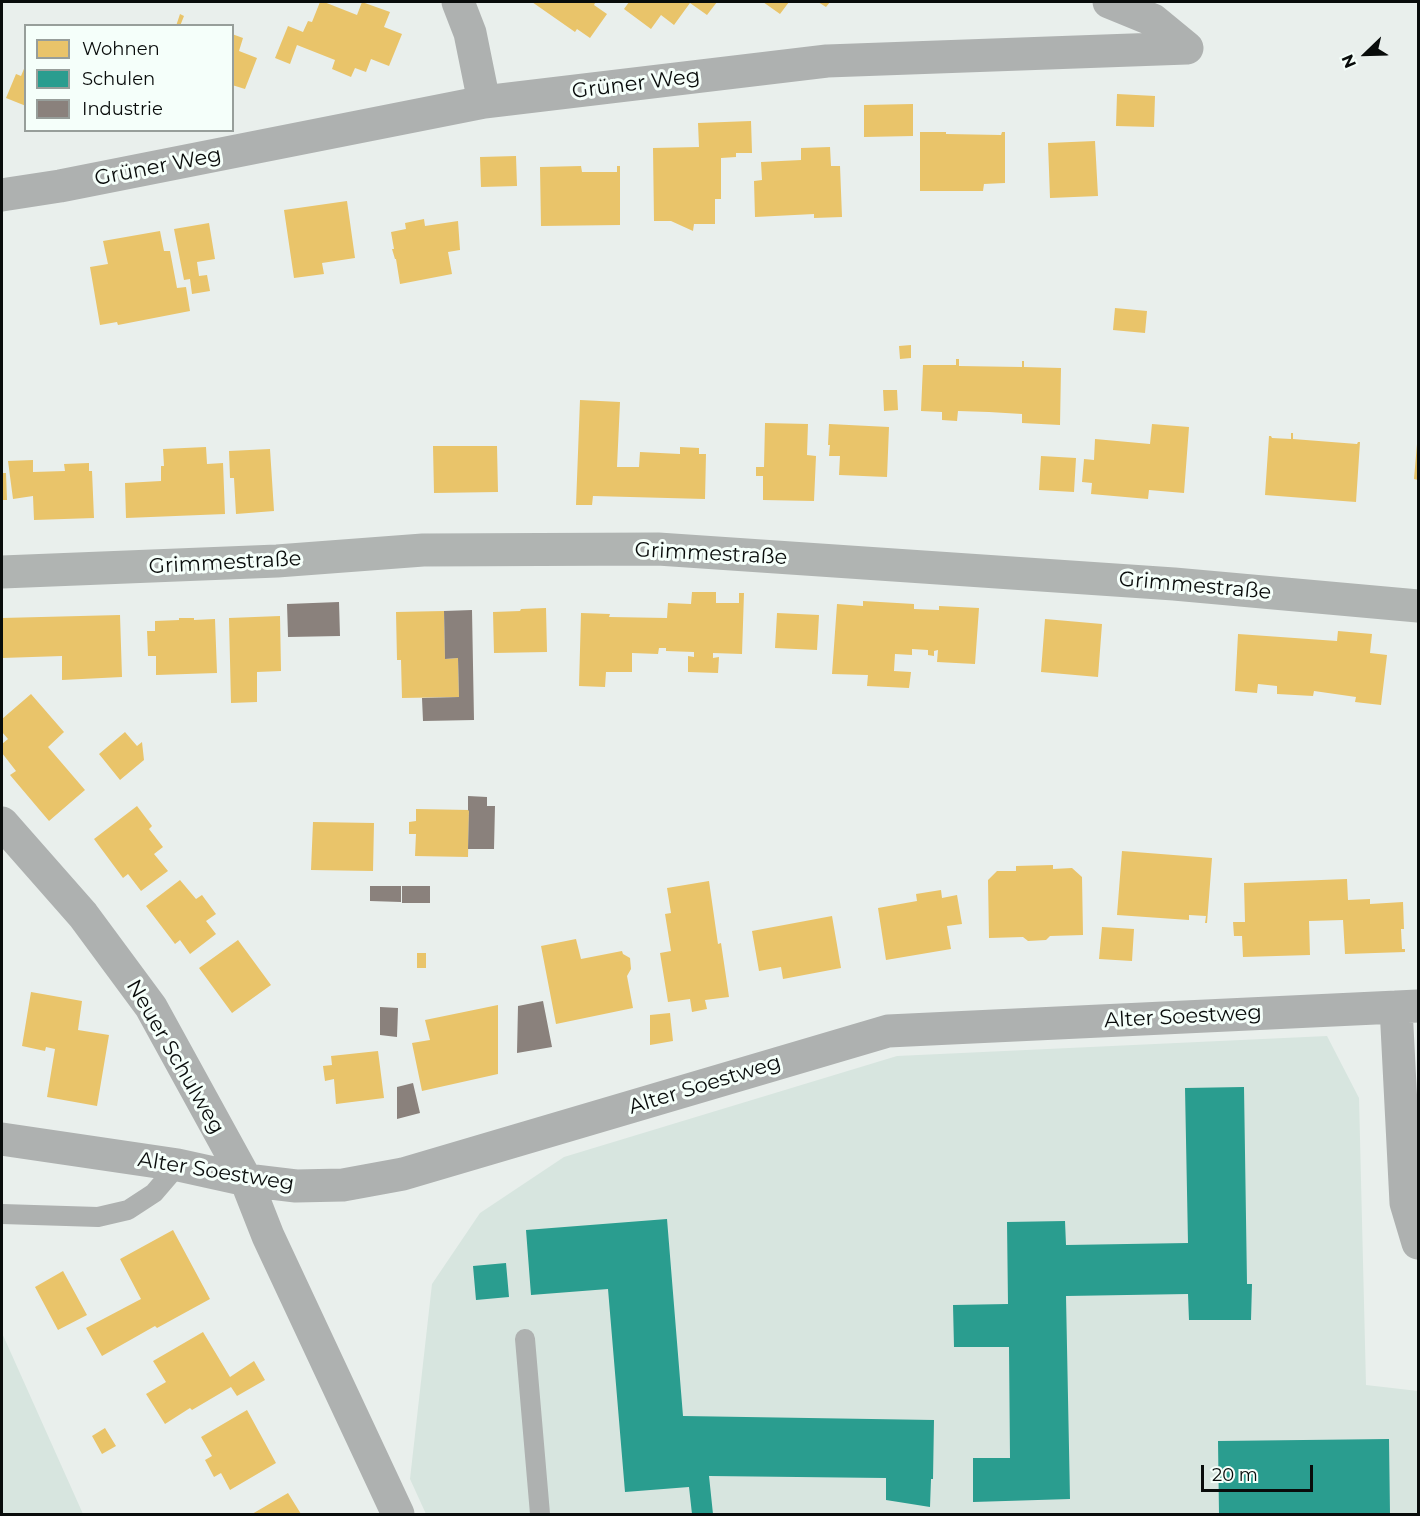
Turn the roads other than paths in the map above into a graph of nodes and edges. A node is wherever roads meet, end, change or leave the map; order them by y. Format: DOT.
graph roads {
  1 [pos="458,2"];
  2 [pos="1109,2"];
  3 [pos="484,102"];
  4 [pos="2,195"];
  5 [pos="2,572"];
  6 [pos="1419,606"];
  7 [pos="2,823"];
  8 [pos="1407,1006"];
  9 [pos="2,1139"];
  10 [pos="178,1165"];
  11 [pos="246,1180"];
  12 [pos="2,1214"];
  13 [pos="1419,1243"];
  14 [pos="525,1339"];
  15 [pos="398,1515"];
  16 [pos="540,1515"];
  1 -- 3 [label="street"];
  2 -- 3 [label="street, Grüner Weg"];
  3 -- 4 [label="street, Grüner Weg"];
  5 -- 6 [label="main road, Grimmestraße"];
  7 -- 11 [label="street, Neuer Schulweg"];
  8 -- 11 [label="street, Alter Soestweg"];
  8 -- 13 [label="street"];
  9 -- 10 [label="street, Alter Soestweg"];
  10 -- 11 [label="street, Alter Soestweg"];
  10 -- 12 [label="lane"];
  11 -- 15 [label="street, Neuer Schulweg"];
  14 -- 16 [label="lane"];
}
